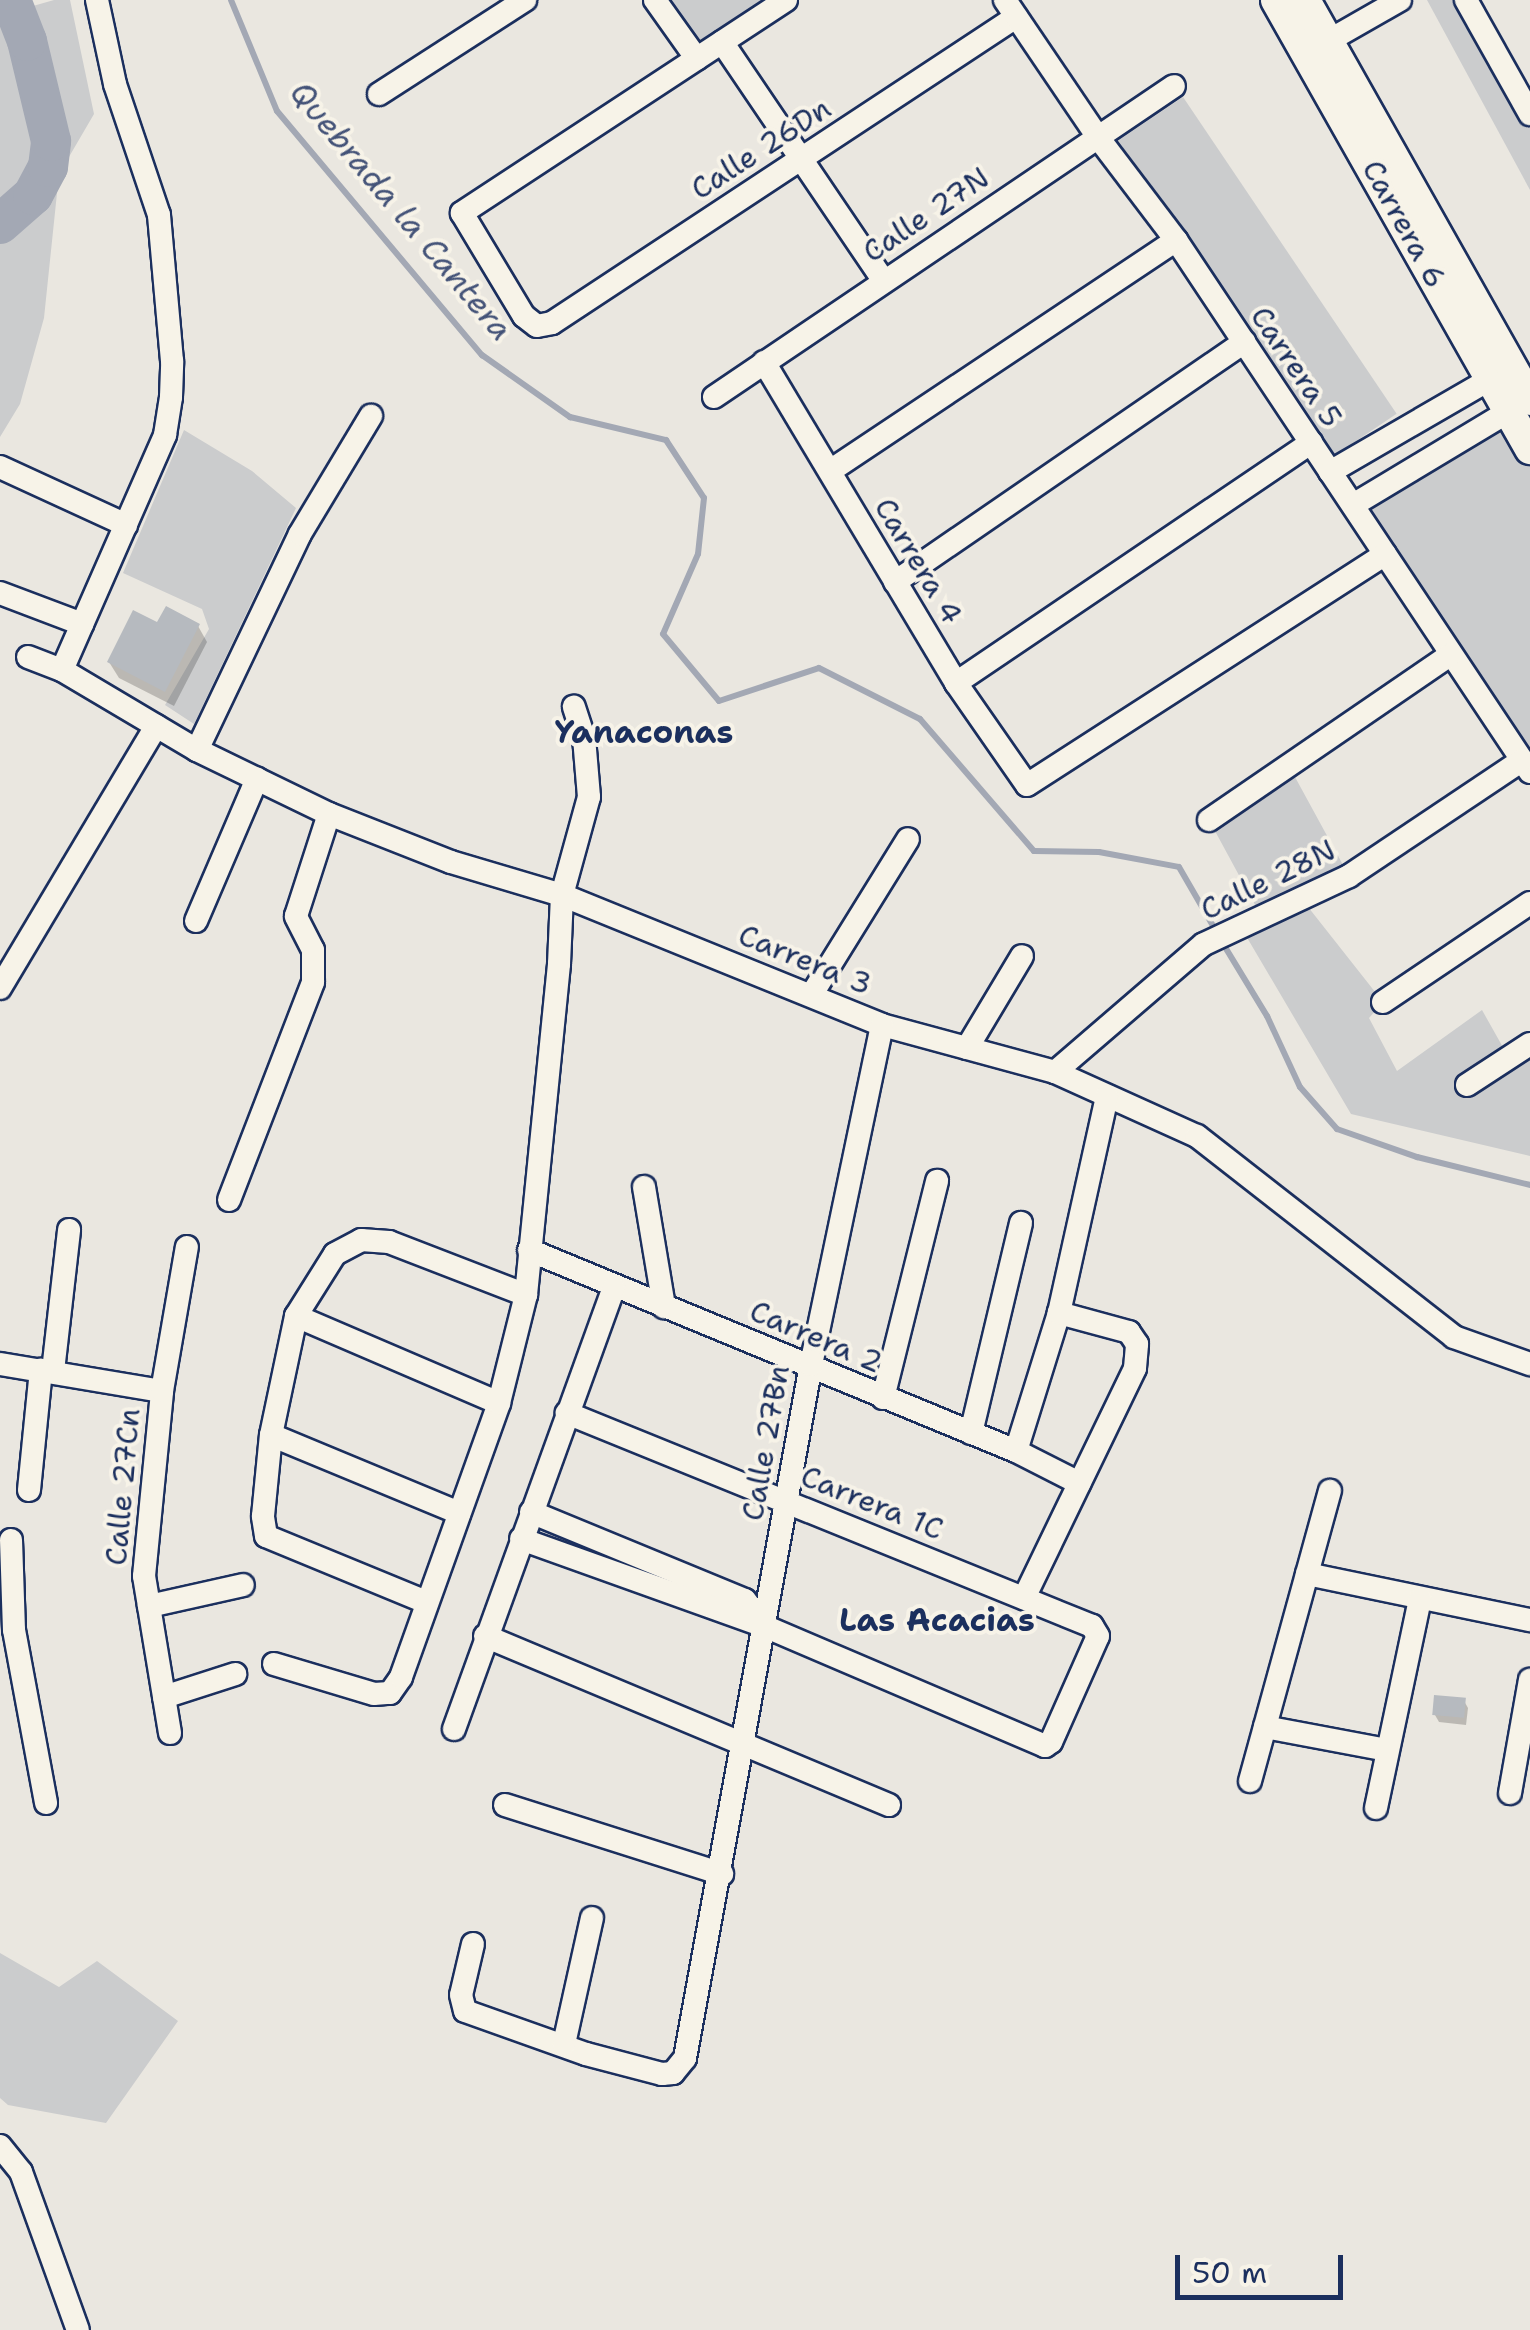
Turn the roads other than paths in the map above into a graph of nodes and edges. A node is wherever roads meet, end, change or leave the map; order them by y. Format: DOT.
graph roads {
  1 [pos="97,0"];
  2 [pos="525,0"];
  3 [pos="655,0"];
  4 [pos="786,0"];
  5 [pos="1276,0"];
  6 [pos="1304,0"];
  7 [pos="1400,0"];
  8 [pos="1466,0"];
  9 [pos="1011,9"];
  10 [pos="722,42"];
  11 [pos="1318,47"];
  12 [pos="696,59"];
  13 [pos="1174,86"];
  14 [pos="379,94"];
  15 [pos="1530,114"];
  16 [pos="1097,136"];
  17 [pos="800,160"];
  18 [pos="1176,240"];
  19 [pos="883,280"];
  20 [pos="1244,342"];
  21 [pos="764,362"];
  22 [pos="1501,373"];
  23 [pos="714,398"];
  24 [pos="1523,403"];
  25 [pos="371,416"];
  26 [pos="1312,443"];
  27 [pos="1530,449"];
  28 [pos="0,467"];
  29 [pos="830,471"];
  30 [pos="1330,472"];
  31 [pos="1352,506"];
  32 [pos="126,524"];
  33 [pos="1385,554"];
  34 [pos="895,582"];
  35 [pos="0,592"];
  36 [pos="82,624"];
  37 [pos="1451,654"];
  38 [pos="28,657"];
  39 [pos="62,670"];
  40 [pos="956,684"];
  41 [pos="574,707"];
  42 [pos="156,726"];
  43 [pos="197,750"];
  44 [pos="1526,766"];
  45 [pos="258,779"];
  46 [pos="329,814"];
  47 [pos="1208,820"];
  48 [pos="908,838"];
  49 [pos="562,895"];
  50 [pos="1530,903"];
  51 [pos="196,921"];
  52 [pos="1022,956"];
  53 [pos="3,976"];
  54 [pos="812,994"];
  55 [pos="1382,1002"];
  56 [pos="882,1025"];
  57 [pos="1530,1044"];
  58 [pos="967,1048"];
  59 [pos="1055,1072"];
  60 [pos="1467,1084"];
  61 [pos="1107,1096"];
  62 [pos="936,1180"];
  63 [pos="644,1187"];
  64 [pos="229,1200"];
  65 [pos="1021,1223"];
  66 [pos="70,1230"];
  67 [pos="186,1247"];
  68 [pos="528,1250"];
  69 [pos="614,1288"];
  70 [pos="526,1296"];
  71 [pos="664,1307"];
  72 [pos="1060,1313"];
  73 [pos="296,1316"];
  74 [pos="0,1364"];
  75 [pos="810,1364"];
  76 [pos="1530,1364"];
  77 [pos="47,1370"];
  78 [pos="162,1391"];
  79 [pos="883,1398"];
  80 [pos="499,1403"];
  81 [pos="568,1413"];
  82 [pos="971,1433"];
  83 [pos="271,1436"];
  84 [pos="1016,1451"];
  85 [pos="1079,1483"];
  86 [pos="30,1490"];
  87 [pos="1330,1490"];
  88 [pos="787,1500"];
  89 [pos="530,1512"];
  90 [pos="459,1513"];
  91 [pos="520,1539"];
  92 [pos="11,1540"];
  93 [pos="1307,1574"];
  94 [pos="243,1584"];
  95 [pos="1024,1598"];
  96 [pos="1420,1599"];
  97 [pos="426,1602"];
  98 [pos="149,1606"];
  99 [pos="1530,1620"];
  100 [pos="764,1626"];
  101 [pos="7,1630"];
  102 [pos="485,1636"];
  103 [pos="274,1664"];
  104 [pos="236,1674"];
  105 [pos="1530,1680"];
  106 [pos="164,1697"];
  107 [pos="1264,1727"];
  108 [pos="454,1730"];
  109 [pos="170,1733"];
  110 [pos="744,1743"];
  111 [pos="1387,1750"];
  112 [pos="1250,1782"];
  113 [pos="1510,1792"];
  114 [pos="46,1802"];
  115 [pos="505,1805"];
  116 [pos="889,1805"];
  117 [pos="1376,1808"];
  118 [pos="722,1874"];
  119 [pos="592,1918"];
  120 [pos="473,1944"];
  121 [pos="564,2044"];
  122 [pos="0,2146"];
  123 [pos="78,2330"];
  1 -- 32 [label="street"];
  2 -- 14 [label="street"];
  3 -- 12 [label="street"];
  4 -- 10 [label="street"];
  5 -- 11 [label="main road, Carrera 6"];
  6 -- 11 [label="main road, Carrera 6"];
  7 -- 11 [label="street"];
  8 -- 15 [label="street"];
  9 -- 16 [label="street, Carrera 5"];
  9 -- 17 [label="street, Calle 26Dn"];
  10 -- 12 [label="street"];
  10 -- 17 [label="street"];
  11 -- 22 [label="main road, Carrera 6"];
  12 -- 17 [label="street, Calle 26Dn"];
  13 -- 16 [label="street, Calle 27N"];
  16 -- 18 [label="street, Carrera 5"];
  16 -- 19 [label="street, Calle 27N"];
  17 -- 19 [label="street"];
  18 -- 20 [label="street, Carrera 5"];
  18 -- 29 [label="street"];
  19 -- 21 [label="street, Calle 27N"];
  20 -- 26 [label="street, Carrera 5"];
  20 -- 34 [label="street"];
  21 -- 23 [label="street, Calle 27N"];
  21 -- 29 [label="street, Carrera 4"];
  22 -- 24 [label="main road, Carrera 6"];
  22 -- 30 [label="street"];
  24 -- 27 [label="main road, Carrera 6"];
  24 -- 31 [label="street"];
  25 -- 43 [label="street"];
  26 -- 30 [label="street, Carrera 5"];
  26 -- 40 [label="street"];
  28 -- 32 [label="street"];
  29 -- 34 [label="street, Carrera 4"];
  30 -- 31 [label="street, Carrera 5"];
  31 -- 33 [label="street, Carrera 5"];
  32 -- 36 [label="street"];
  33 -- 37 [label="street, Carrera 5"];
  33 -- 40 [label="street, Carrera 4"];
  34 -- 40 [label="street, Carrera 4"];
  35 -- 36 [label="street"];
  36 -- 39 [label="street"];
  37 -- 44 [label="street, Carrera 5"];
  37 -- 47 [label="street"];
  38 -- 39 [label="street, Carrera 3"];
  39 -- 42 [label="street, Carrera 3"];
  41 -- 49 [label="street"];
  42 -- 43 [label="street, Carrera 3"];
  42 -- 53 [label="street"];
  43 -- 45 [label="street, Carrera 3"];
  44 -- 59 [label="street, Calle 28N"];
  45 -- 46 [label="street, Carrera 3"];
  45 -- 51 [label="street"];
  46 -- 49 [label="street, Carrera 3"];
  46 -- 64 [label="street"];
  48 -- 54 [label="street"];
  49 -- 54 [label="street, Carrera 3"];
  49 -- 68 [label="street"];
  50 -- 55 [label="street"];
  52 -- 58 [label="street"];
  54 -- 56 [label="street, Carrera 3"];
  56 -- 58 [label="street, Carrera 3"];
  56 -- 75 [label="street, Calle 27Bn"];
  57 -- 60 [label="street"];
  58 -- 59 [label="street, Carrera 3"];
  59 -- 61 [label="street, Carrera 3"];
  61 -- 72 [label="street"];
  61 -- 76 [label="street, Carrera 3"];
  62 -- 79 [label="street"];
  63 -- 71 [label="street"];
  65 -- 82 [label="street"];
  66 -- 77 [label="street"];
  67 -- 78 [label="street, Calle 27Cn"];
  68 -- 69 [label="street, Carrera 2"];
  68 -- 70 [label="street"];
  69 -- 71 [label="street, Carrera 2"];
  69 -- 81 [label="street"];
  70 -- 73 [label="street"];
  70 -- 80 [label="street"];
  71 -- 75 [label="street, Carrera 2"];
  72 -- 84 [label="street"];
  72 -- 85 [label="street"];
  73 -- 80 [label="street"];
  73 -- 83 [label="street"];
  74 -- 77 [label="street"];
  75 -- 79 [label="street, Carrera 2"];
  75 -- 88 [label="street, Calle 27Bn"];
  77 -- 78 [label="street"];
  77 -- 86 [label="street"];
  78 -- 98 [label="street, Calle 27Cn"];
  79 -- 82 [label="street, Carrera 2"];
  80 -- 90 [label="street"];
  81 -- 88 [label="street, Carrera 1C"];
  81 -- 89 [label="street"];
  82 -- 84 [label="street, Carrera 2"];
  83 -- 90 [label="street"];
  83 -- 97 [label="street"];
  84 -- 85 [label="street, Carrera 2"];
  85 -- 95 [label="street"];
  87 -- 93 [label="street"];
  88 -- 95 [label="street, Carrera 1C"];
  88 -- 100 [label="street, Calle 27Bn"];
  89 -- 91 [label="street"];
  89 -- 100 [label="street"];
  90 -- 97 [label="street"];
  91 -- 100 [label="street"];
  91 -- 102 [label="street"];
  92 -- 101 [label="street"];
  93 -- 96 [label="street"];
  93 -- 107 [label="street"];
  94 -- 98 [label="street"];
  95 -- 100 [label="street, Carrera 1C"];
  96 -- 99 [label="street"];
  96 -- 111 [label="street"];
  97 -- 103 [label="street"];
  98 -- 106 [label="street, Calle 27Cn"];
  100 -- 110 [label="street, Calle 27Bn"];
  101 -- 114 [label="street"];
  102 -- 108 [label="street"];
  102 -- 110 [label="street"];
  104 -- 106 [label="street"];
  105 -- 113 [label="street"];
  106 -- 109 [label="street, Calle 27Cn"];
  107 -- 111 [label="street"];
  107 -- 112 [label="street"];
  110 -- 116 [label="street"];
  110 -- 118 [label="street, Calle 27Bn"];
  111 -- 117 [label="street"];
  115 -- 118 [label="street"];
  118 -- 121 [label="street"];
  119 -- 121 [label="street"];
  120 -- 121 [label="street"];
  122 -- 123 [label="street"];
}
